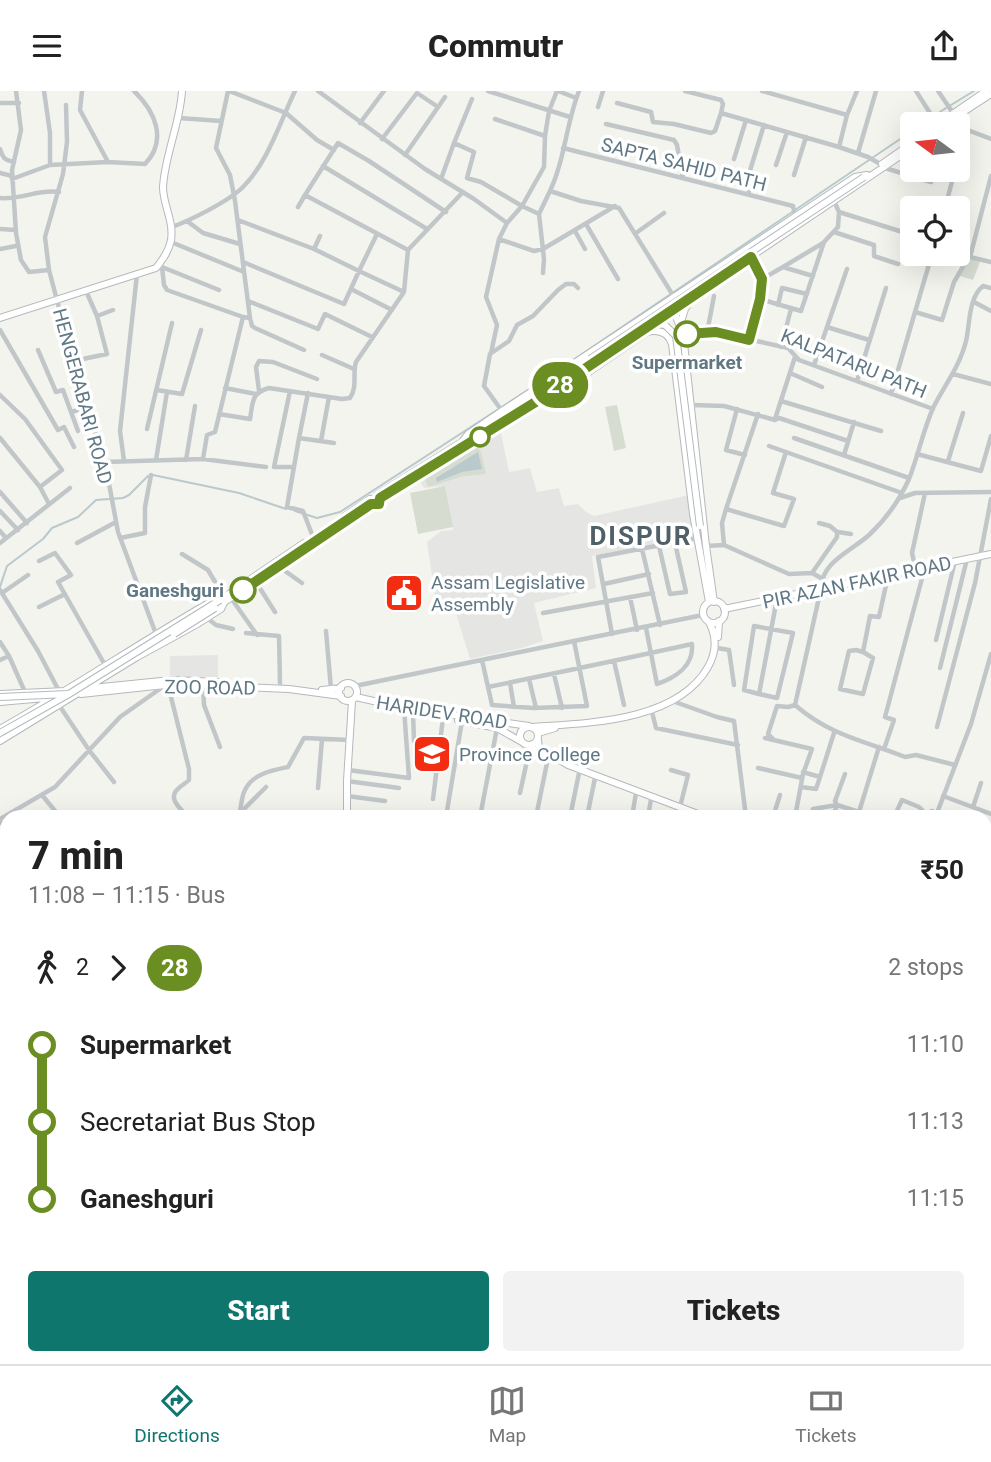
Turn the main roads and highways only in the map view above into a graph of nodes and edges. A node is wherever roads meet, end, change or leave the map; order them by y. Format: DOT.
graph roads {
  1 [pos="182,91"];
  2 [pos="986,91"];
  3 [pos="991,94"];
  4 [pos="946,112"];
  5 [pos="965,112"];
  6 [pos="900,153"];
  7 [pos="900,155"];
  8 [pos="883,166"];
  9 [pos="865,176"];
  10 [pos="699,279"];
  11 [pos="702,289"];
  12 [pos="671,296"];
  13 [pos="673,309"];
  14 [pos="0,318"];
  15 [pos="635,322"];
  16 [pos="644,323"];
  17 [pos="680,325"];
  18 [pos="641,331"];
  19 [pos="612,354"];
  20 [pos="461,443"];
  21 [pos="379,496"];
  22 [pos="371,502"];
  23 [pos="701,536"];
  24 [pos="980,556"];
  25 [pos="991,556"];
  26 [pos="888,577"];
  27 [pos="821,591"];
  28 [pos="224,601"];
  29 [pos="712,602"];
  30 [pos="724,610"];
  31 [pos="719,621"];
  32 [pos="709,622"];
  33 [pos="104,682"];
  34 [pos="80,683"];
  35 [pos="90,688"];
  36 [pos="341,688"];
  37 [pos="70,693"];
  38 [pos="59,694"];
  39 [pos="79,694"];
  40 [pos="341,696"];
  41 [pos="33,697"];
  42 [pos="0,698"];
  43 [pos="354,699"];
  44 [pos="674,701"];
  45 [pos="34,711"];
  46 [pos="407,711"];
  47 [pos="35,720"];
  48 [pos="530,727"];
  49 [pos="0,735"];
  50 [pos="538,736"];
  51 [pos="527,745"];
  52 [pos="653,798"];
  53 [pos="347,810"];
  54 [pos="682,810"];
  55 [pos="688,810"];
  1 -- 14 [label="main road, HENGERABARI ROAD"];
  2 -- 4 [label="main road"];
  3 -- 5 [label="main road"];
  6 -- 8 [label="main road"];
  7 -- 8 [label="main road"];
  8 -- 9 [label="main road"];
  8 -- 11 [label="main road"];
  9 -- 10 [label="main road"];
  9 -- 16 [label="main road, bridge"];
  10 -- 11 [label="main road"];
  10 -- 12 [label="main road"];
  11 -- 13 [label="main road"];
  11 -- 17 [label="main road"];
  12 -- 13 [label="main road"];
  12 -- 15 [label="main road"];
  13 -- 17 [label="main road"];
  13 -- 18 [label="main road"];
  15 -- 18 [label="main road"];
  15 -- 20 [label="main road"];
  16 -- 20 [label="main road, bridge"];
  16 -- 23 [label="main road, bridge"];
  17 -- 23 [label="main road"];
  18 -- 19 [label="main road"];
  19 -- 21 [label="main road"];
  19 -- 23 [label="main road"];
  20 -- 21 [label="main road"];
  21 -- 22 [label="main road"];
  22 -- 28 [label="main road"];
  22 -- 28 [label="main road"];
  23 -- 29 [label="main road"];
  23 -- 29 [label="main road"];
  24 -- 25 [label="main road, PIR AZAN FAKIR ROAD"];
  24 -- 26 [label="main road, PIR AZAN FAKIR ROAD"];
  24 -- 26 [label="main road, PIR AZAN FAKIR ROAD"];
  26 -- 27 [label="main road, PIR AZAN FAKIR ROAD"];
  27 -- 30 [label="main road, PIR AZAN FAKIR ROAD"];
  27 -- 30 [label="main road"];
  28 -- 33 [label="main road"];
  28 -- 34 [label="main road"];
  28 -- 37 [label="main road, bridge"];
  28 -- 49 [label="main road, bridge"];
  29 -- 30 [label="main road"];
  29 -- 32 [label="main road"];
  30 -- 31 [label="main road"];
  31 -- 32 [label="main road"];
  31 -- 44 [label="main road"];
  32 -- 44 [label="main road"];
  33 -- 35 [label="main road"];
  33 -- 36 [label="main road"];
  34 -- 35 [label="main road"];
  34 -- 37 [label="main road"];
  35 -- 39 [label="main road"];
  36 -- 40 [label="main road"];
  36 -- 43 [label="main road"];
  37 -- 38 [label="main road"];
  37 -- 39 [label="main road"];
  37 -- 41 [label="main road, bridge"];
  37 -- 45 [label="main road, bridge"];
  37 -- 47 [label="main road"];
  38 -- 41 [label="main road"];
  38 -- 42 [label="main road"];
  38 -- 45 [label="main road"];
  39 -- 40 [label="main road, ZOO ROAD"];
  40 -- 43 [label="main road"];
  41 -- 42 [label="main road, bridge"];
  41 -- 45 [label="main road, bridge"];
  43 -- 46 [label="main road, HARIDEV ROAD"];
  43 -- 53 [label="main road"];
  44 -- 48 [label="main road, HARIDEV ROAD"];
  44 -- 50 [label="main road"];
  45 -- 47 [label="main road"];
  45 -- 49 [label="main road, bridge"];
  46 -- 48 [label="main road, HARIDEV ROAD"];
  46 -- 51 [label="main road, HARIDEV ROAD"];
  47 -- 49 [label="main road"];
  48 -- 50 [label="main road"];
  48 -- 51 [label="main road"];
  50 -- 51 [label="main road"];
  50 -- 52 [label="main road"];
  51 -- 52 [label="main road, HARIDEV ROAD"];
  52 -- 54 [label="main road"];
  52 -- 55 [label="main road"];
}
